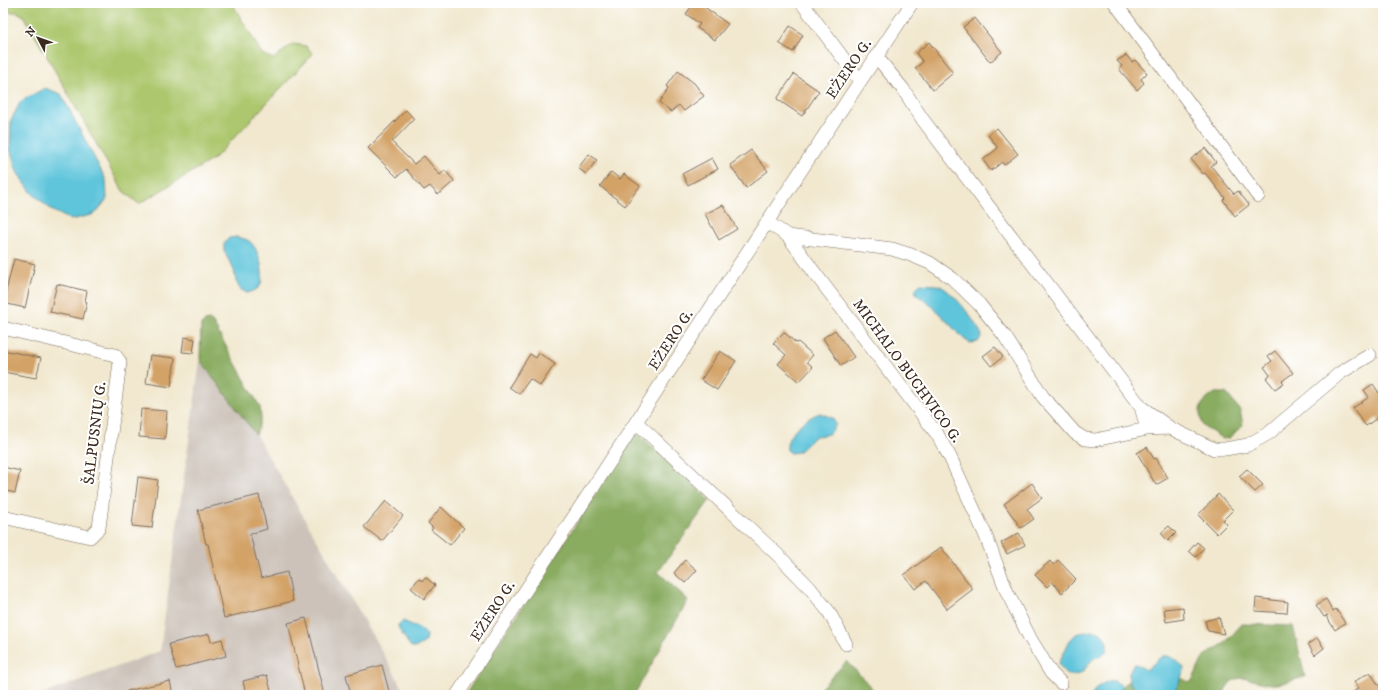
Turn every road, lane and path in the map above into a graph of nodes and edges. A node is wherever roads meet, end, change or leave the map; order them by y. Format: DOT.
graph roads {
  1 [pos="802,3"];
  2 [pos="912,3"];
  3 [pos="1115,3"];
  4 [pos="876,56"];
  5 [pos="860,81"];
  6 [pos="1258,196"];
  7 [pos="768,222"];
  8 [pos="788,236"];
  9 [pos="3,328"];
  10 [pos="1370,355"];
  11 [pos="1142,407"];
  12 [pos="636,422"];
  13 [pos="1170,428"];
  14 [pos="1147,429"];
  15 [pos="3,517"];
  16 [pos="846,644"];
  17 [pos="1061,683"];
  18 [pos="458,695"];
  1 -- 5 [label="street"];
  2 -- 4 [label="street, EŽERO G."];
  3 -- 6 [label="street"];
  4 -- 5 [label="street, EŽERO G."];
  4 -- 11 [label="street"];
  5 -- 7 [label="street, EŽERO G."];
  7 -- 8 [label="street, MICHALO BUCHVICO G."];
  7 -- 12 [label="street, EŽERO G."];
  8 -- 14 [label="street"];
  8 -- 17 [label="street, MICHALO BUCHVICO G."];
  9 -- 15 [label="street, ŠALPUSNIŲ G."];
  10 -- 13 [label="street"];
  11 -- 13 [label="street"];
  11 -- 14 [label="street"];
  12 -- 16 [label="street"];
  12 -- 18 [label="street, EŽERO G."];
  13 -- 14 [label="street"];
}
